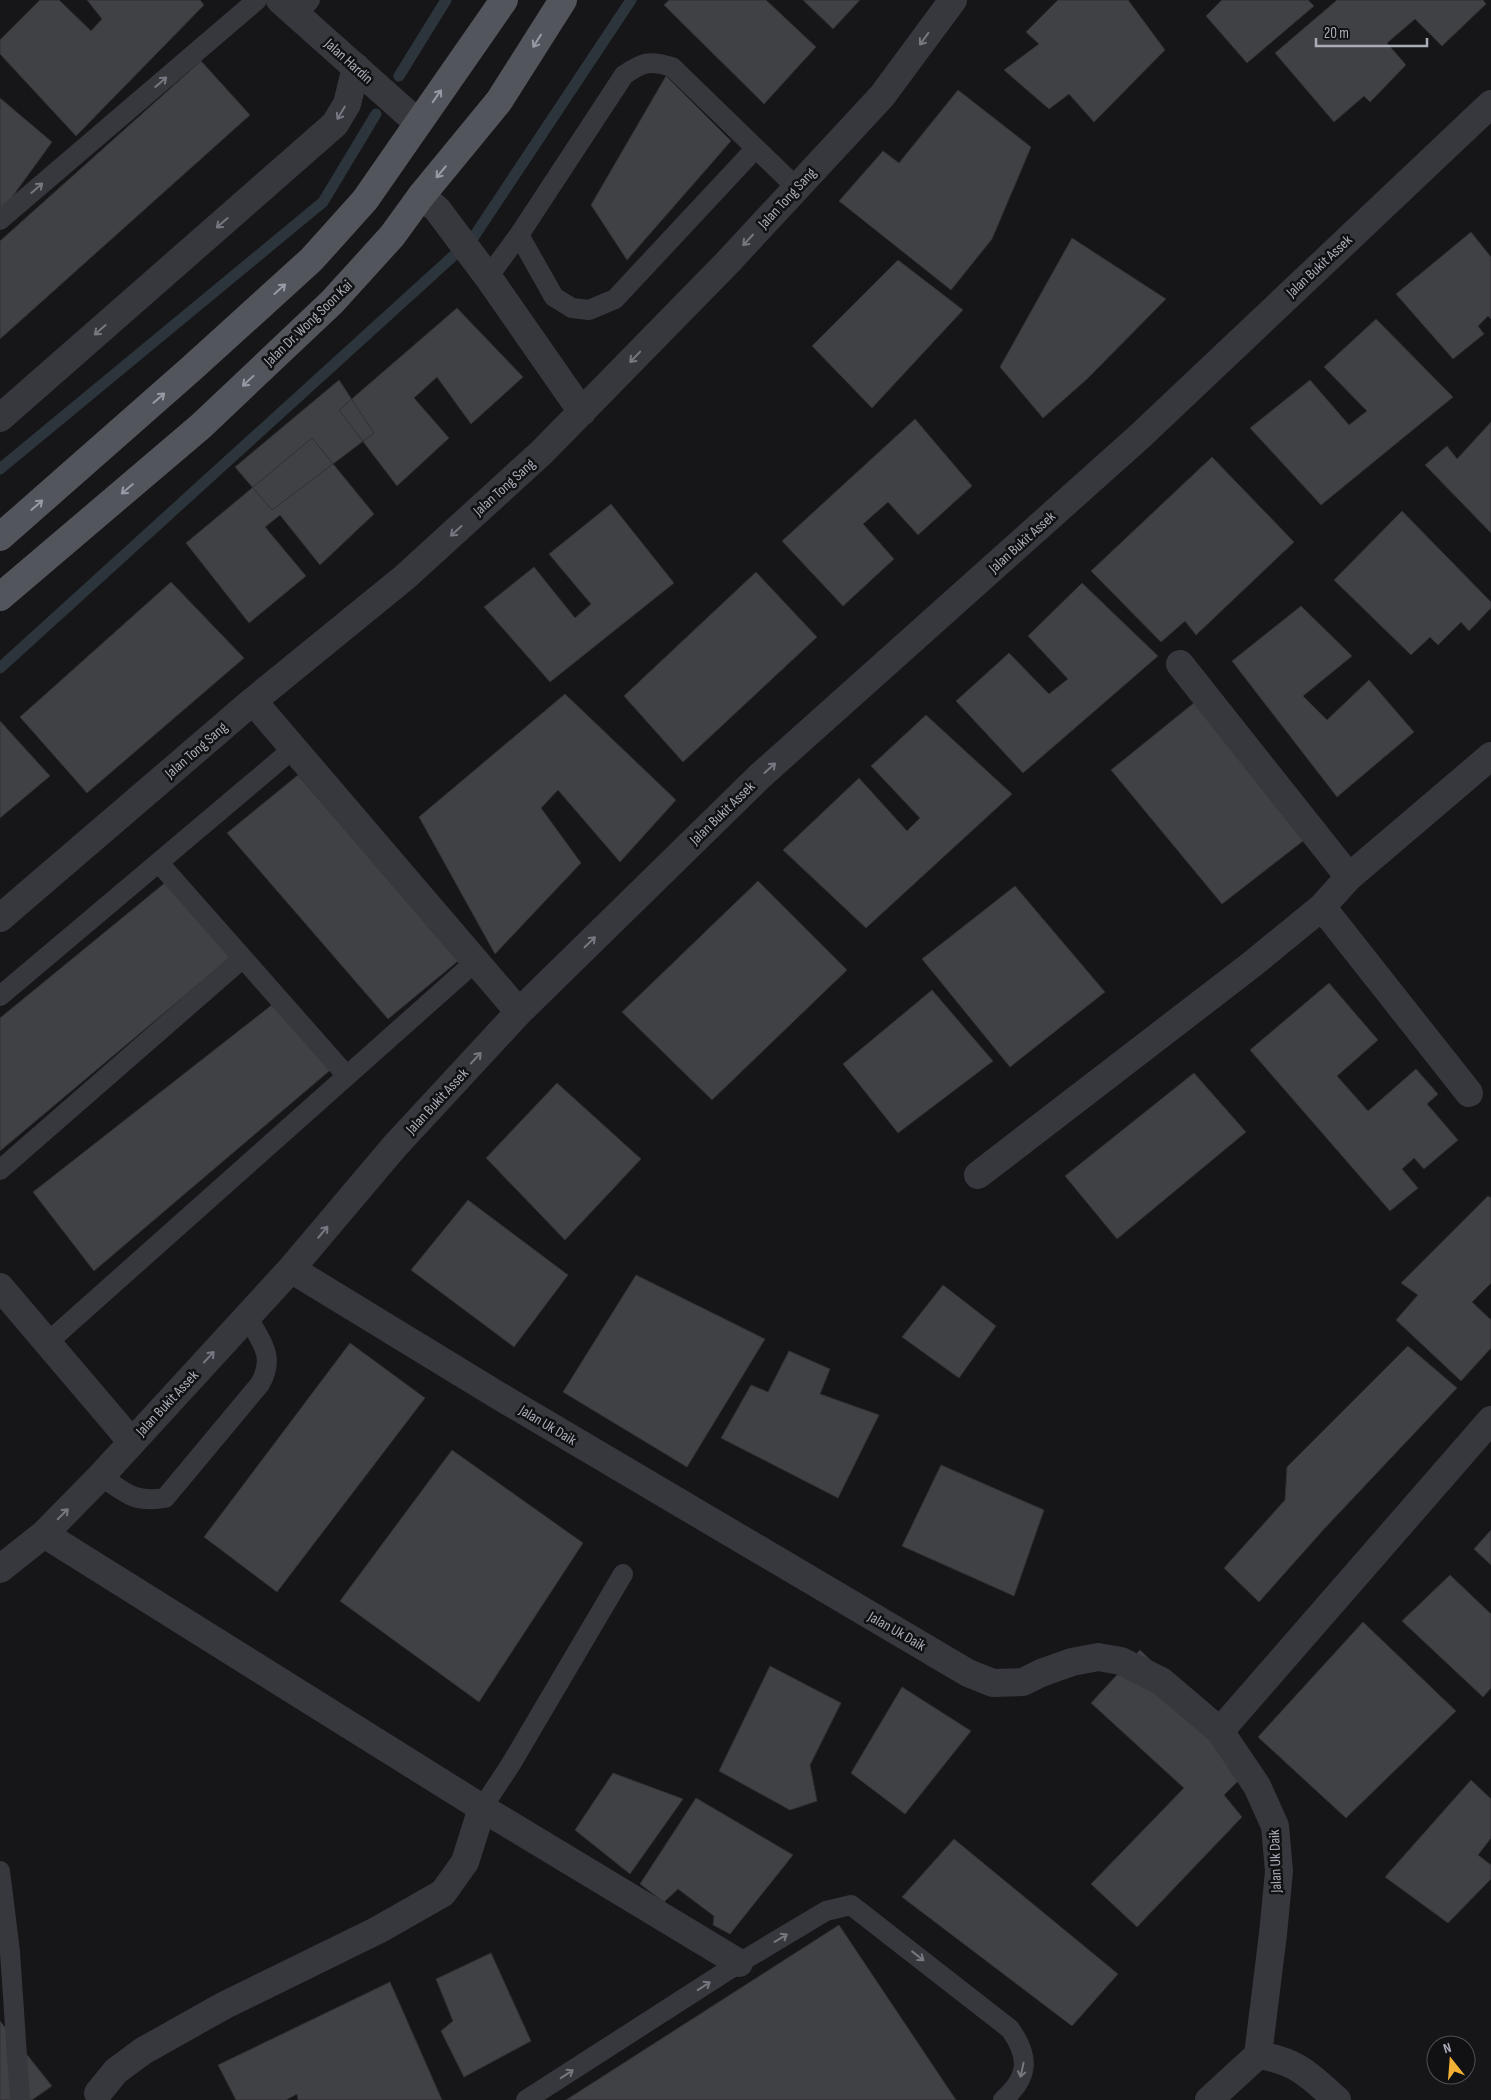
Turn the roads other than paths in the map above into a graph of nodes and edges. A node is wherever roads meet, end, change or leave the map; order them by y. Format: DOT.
graph roads {
  1 [pos="257,0"];
  2 [pos="504,0"];
  3 [pos="563,0"];
  4 [pos="953,0"];
  5 [pos="296,5"];
  6 [pos="356,68"];
  7 [pos="1491,104"];
  8 [pos="418,123"];
  9 [pos="756,150"];
  10 [pos="797,188"];
  11 [pos="429,203"];
  12 [pos="0,220"];
  13 [pos="519,235"];
  14 [pos="483,271"];
  15 [pos="582,412"];
  16 [pos="0,418"];
  17 [pos="0,537"];
  18 [pos="0,596"];
  19 [pos="1180,664"];
  20 [pos="253,701"];
  21 [pos="294,748"];
  22 [pos="1491,756"];
  23 [pos="158,863"];
  24 [pos="1349,877"];
  25 [pos="1322,906"];
  26 [pos="0,918"];
  27 [pos="243,958"];
  28 [pos="476,961"];
  29 [pos="0,996"];
  30 [pos="518,1012"];
  31 [pos="347,1076"];
  32 [pos="1469,1094"];
  33 [pos="0,1170"];
  34 [pos="978,1175"];
  35 [pos="291,1270"];
  36 [pos="0,1287"];
  37 [pos="247,1316"];
  38 [pos="48,1343"];
  39 [pos="1491,1420"];
  40 [pos="131,1441"];
  41 [pos="101,1476"];
  42 [pos="44,1534"];
  43 [pos="0,1569"];
  44 [pos="623,1574"];
  45 [pos="1220,1730"];
  46 [pos="482,1808"];
  47 [pos="0,1871"];
  48 [pos="5,1955"];
  49 [pos="739,1963"];
  50 [pos="1258,2055"];
  51 [pos="98,2093"];
  52 [pos="20,2100"];
  53 [pos="526,2100"];
  54 [pos="1003,2100"];
  55 [pos="1209,2100"];
  56 [pos="1337,2100"];
  12 -- 1 [label="lane, one-way"];
  8 -- 2 [label="main road, one-way"];
  3 -- 11 [label="main road, Jalan Dr. Wong Soon Kai, one-way"];
  4 -- 10 [label="street, Jalan Tong Sang, one-way"];
  5 -- 6 [label="street, Jalan Hardin"];
  6 -- 8 [label="street, Jalan Hardin"];
  6 -- 16 [label="street, one-way"];
  30 -- 7 [label="street, Jalan Bukit Assek, one-way"];
  17 -- 8 [label="main road, one-way"];
  9 -- 10 [label="lane"];
  9 -- 13 [label="lane"];
  9 -- 13 [label="lane"];
  10 -- 15 [label="street, Jalan Tong Sang, one-way"];
  11 -- 14 [label="street"];
  11 -- 18 [label="main road, Jalan Dr. Wong Soon Kai, one-way"];
  13 -- 14 [label="lane"];
  14 -- 15 [label="street"];
  15 -- 20 [label="street, Jalan Tong Sang, one-way"];
  19 -- 24 [label="street"];
  20 -- 21 [label="street"];
  20 -- 26 [label="street, Jalan Tong Sang"];
  21 -- 23 [label="lane"];
  21 -- 28 [label="street"];
  22 -- 24 [label="street"];
  23 -- 27 [label="lane"];
  23 -- 29 [label="lane"];
  24 -- 25 [label="street"];
  25 -- 32 [label="street"];
  25 -- 34 [label="street"];
  27 -- 31 [label="lane"];
  27 -- 33 [label="lane"];
  28 -- 30 [label="street"];
  28 -- 31 [label="lane"];
  35 -- 30 [label="street, Jalan Bukit Assek, one-way"];
  31 -- 38 [label="lane"];
  35 -- 37 [label="street, Jalan Bukit Assek"];
  35 -- 45 [label="street, Jalan Uk Daik"];
  36 -- 38 [label="street"];
  40 -- 37 [label="street, Jalan Bukit Assek, one-way"];
  37 -- 41 [label="lane"];
  38 -- 40 [label="street"];
  39 -- 45 [label="street"];
  40 -- 41 [label="street, Jalan Bukit Assek"];
  42 -- 41 [label="street, Jalan Bukit Assek, one-way"];
  42 -- 43 [label="street, Jalan Bukit Assek"];
  42 -- 46 [label="street"];
  44 -- 46 [label="lane"];
  45 -- 50 [label="street, Jalan Uk Daik"];
  46 -- 49 [label="street"];
  46 -- 51 [label="street"];
  47 -- 48 [label="lane"];
  48 -- 52 [label="lane"];
  53 -- 49 [label="lane, one-way"];
  49 -- 54 [label="lane, one-way"];
  50 -- 55 [label="street"];
  50 -- 56 [label="street"];
}
